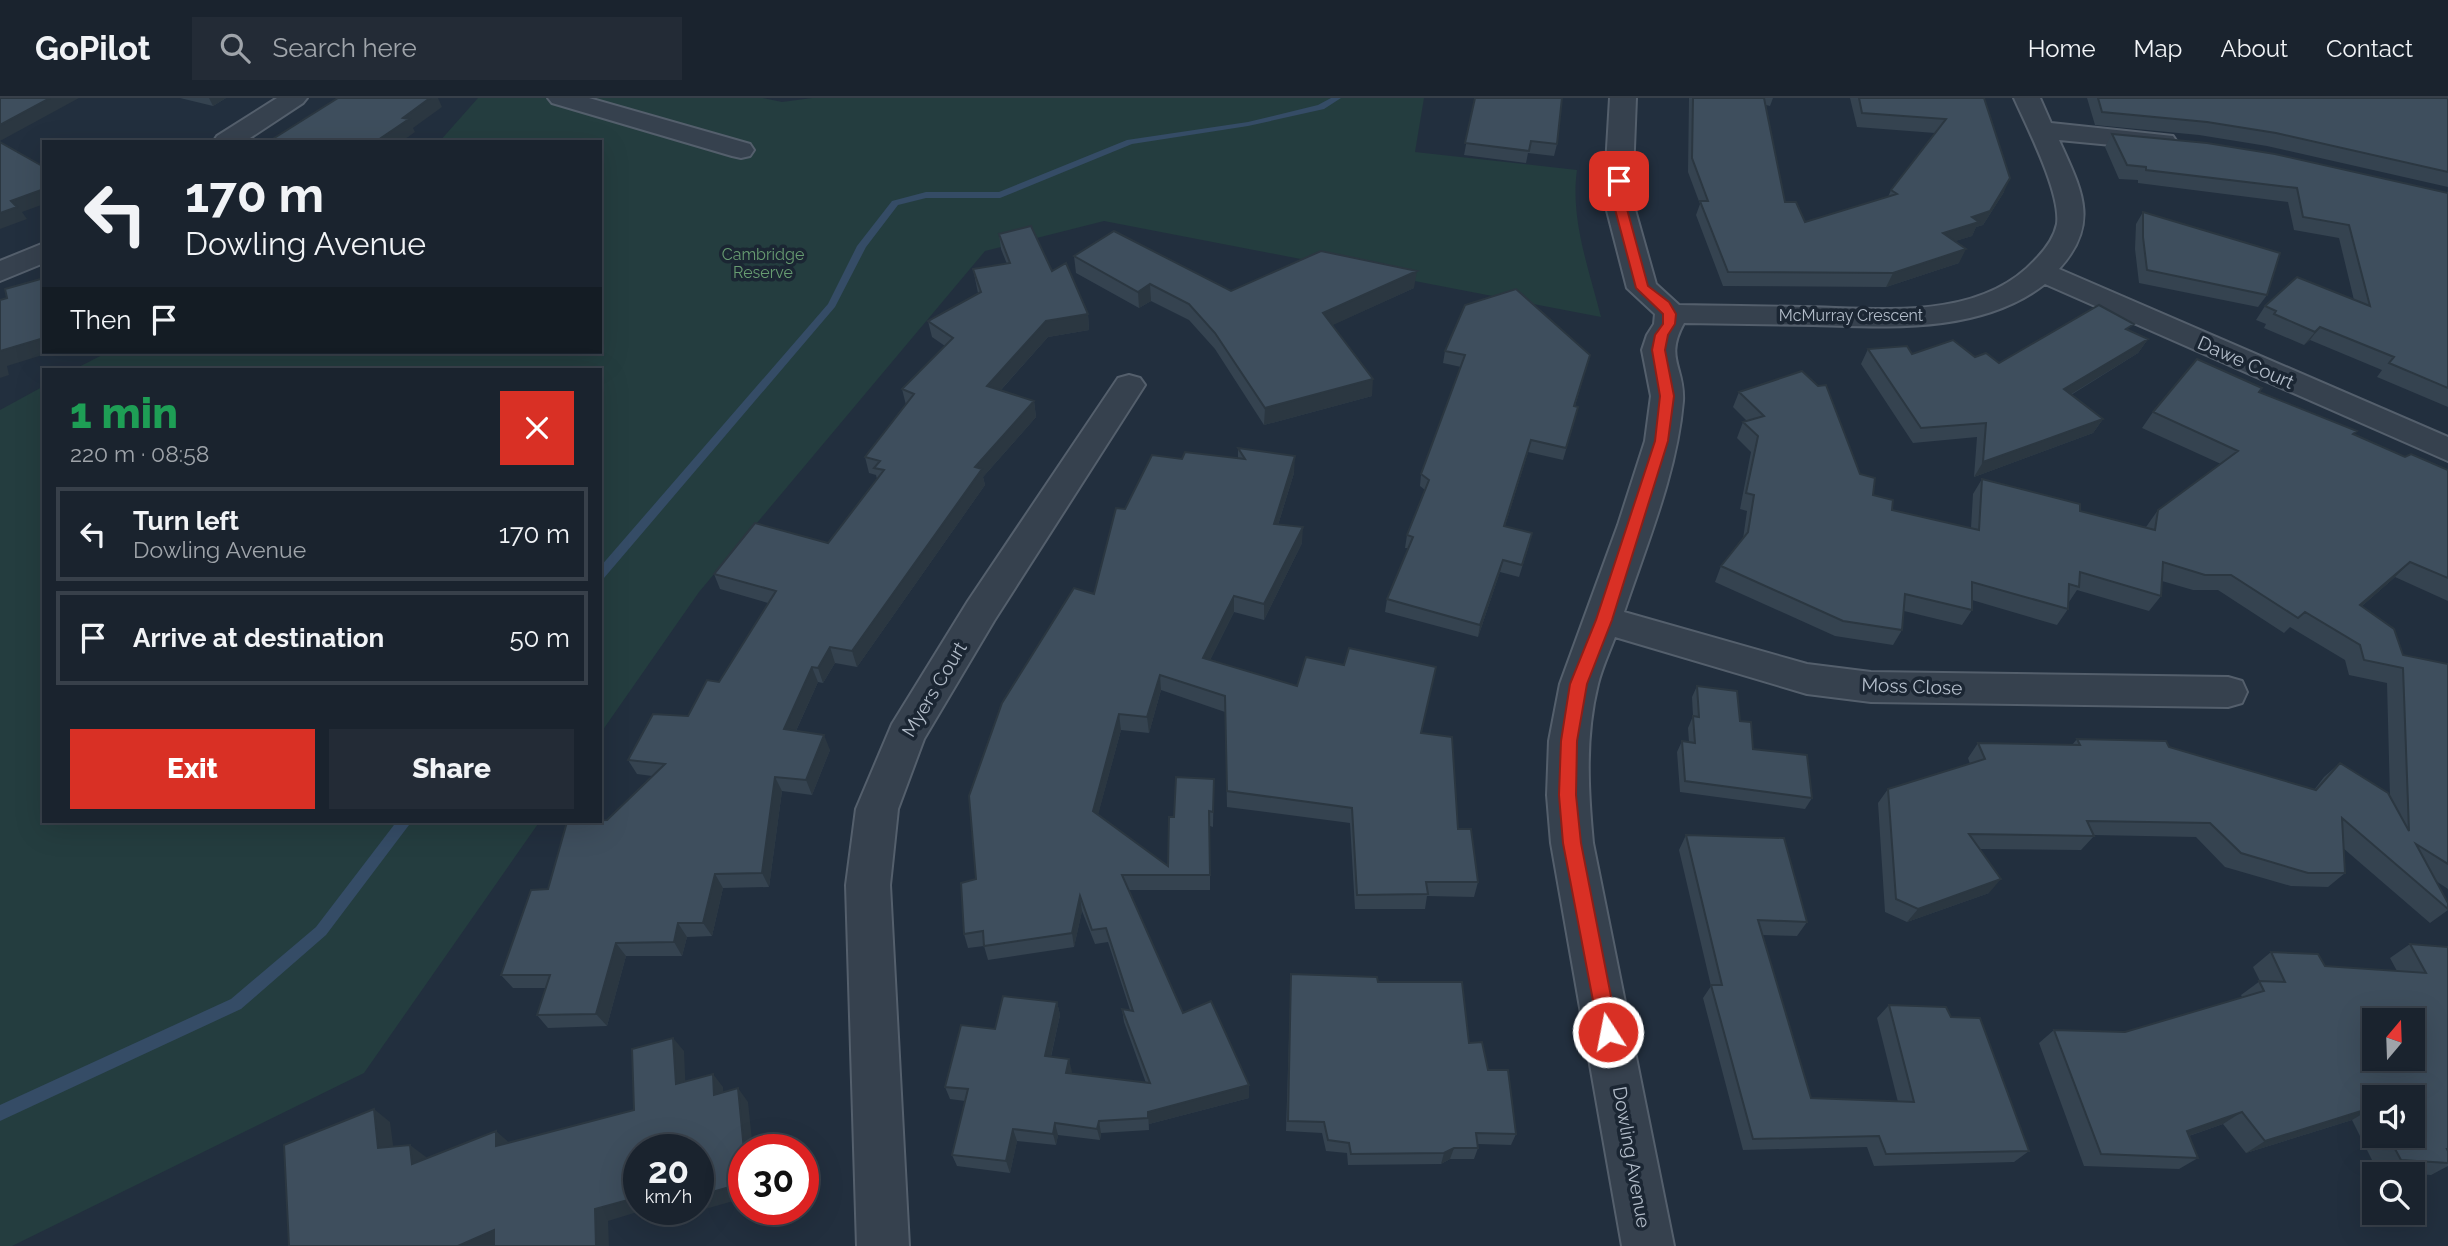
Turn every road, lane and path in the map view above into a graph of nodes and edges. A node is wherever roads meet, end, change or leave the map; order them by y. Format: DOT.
graph roads {
  1 [pos="295,98"];
  2 [pos="561,98"];
  3 [pos="1623,98"];
  4 [pos="2027,98"];
  5 [pos="2040,130"];
  6 [pos="229,140"];
  7 [pos="2186,144"];
  8 [pos="741,150"];
  9 [pos="42,253"];
  10 [pos="0,272"];
  11 [pos="2044,273"];
  12 [pos="1670,314"];
  13 [pos="1129,385"];
  14 [pos="2448,450"];
  15 [pos="1604,620"];
  16 [pos="2228,692"];
  17 [pos="883,1246"];
  18 [pos="1648,1246"];
  1 -- 6 [label="street"];
  2 -- 8 [label="street"];
  3 -- 12 [label="street"];
  4 -- 5 [label="street, McMurray Crescent"];
  5 -- 7 [label="street"];
  5 -- 11 [label="street, McMurray Crescent"];
  9 -- 10 [label="street"];
  11 -- 12 [label="street, McMurray Crescent"];
  11 -- 14 [label="street, Dawe Court"];
  12 -- 15 [label="street, Dowling Avenue"];
  13 -- 17 [label="street, Myers Court"];
  15 -- 16 [label="street, Moss Close"];
  15 -- 18 [label="street, Dowling Avenue"];
}
